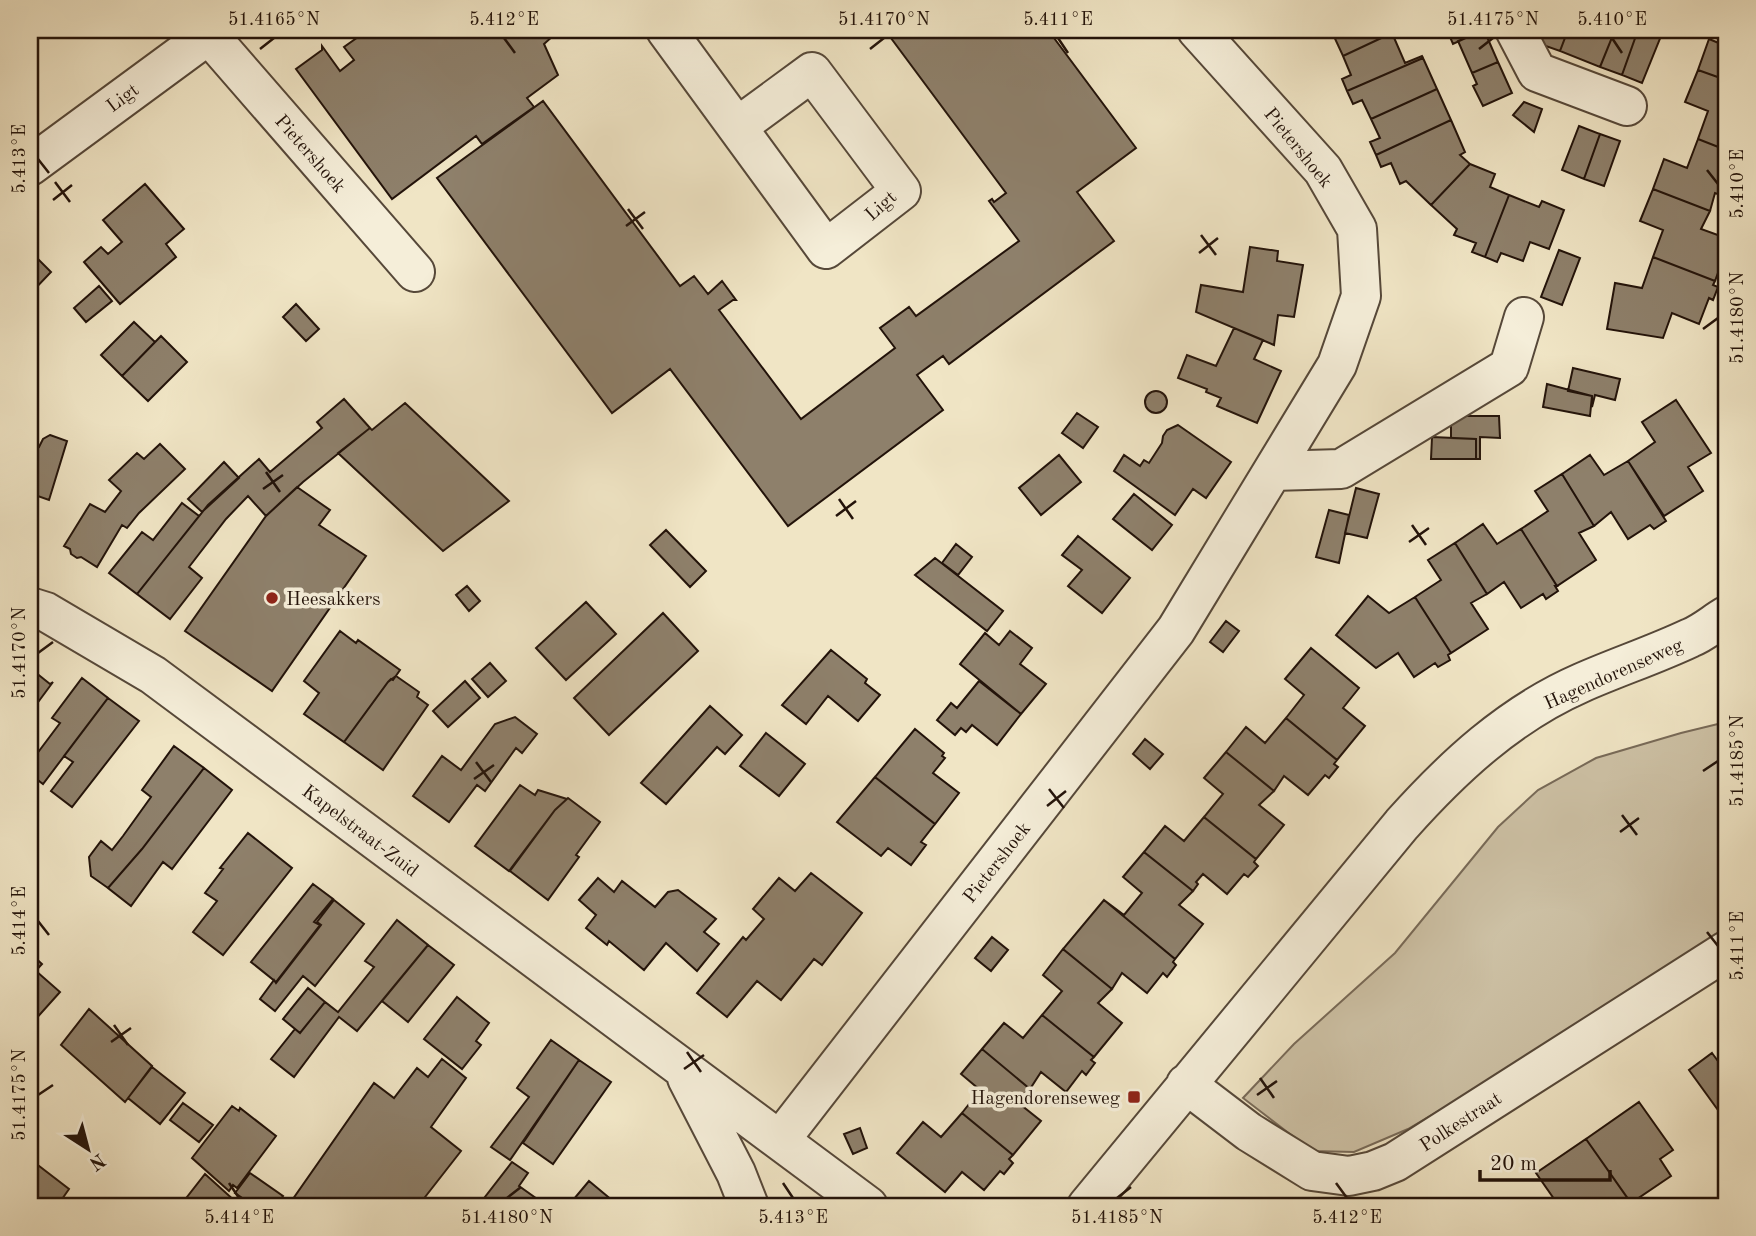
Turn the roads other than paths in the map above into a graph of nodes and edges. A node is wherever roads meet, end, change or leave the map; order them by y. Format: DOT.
graph roads {
  1 [pos="666,30"];
  2 [pos="1515,30"];
  3 [pos="1202,31"];
  4 [pos="211,32"];
  5 [pos="1627,106"];
  6 [pos="737,127"];
  7 [pos="30,166"];
  8 [pos="415,272"];
  9 [pos="1524,317"];
  10 [pos="1273,471"];
  11 [pos="30,607"];
  12 [pos="1726,616"];
  13 [pos="1709,636"];
  14 [pos="1726,951"];
  15 [pos="683,1070"];
  16 [pos="1186,1084"];
  17 [pos="780,1140"];
  18 [pos="749,1206"];
  19 [pos="868,1206"];
  20 [pos="1087,1206"];
  1 -- 6 [label="street, Ligt"];
  2 -- 5 [label="street"];
  3 -- 10 [label="street, Pietershoek"];
  4 -- 7 [label="street, Ligt"];
  4 -- 8 [label="street, Pietershoek"];
  6 -- 6 [label="street, Ligt"];
  9 -- 10 [label="street"];
  10 -- 17 [label="street, Pietershoek"];
  11 -- 15 [label="street, Kapelstraat-Zuid"];
  12 -- 13 [label="street, Hagendorenseweg"];
  13 -- 16 [label="street, Hagendorenseweg"];
  14 -- 16 [label="street, Polkestraat"];
  15 -- 17 [label="street, Kapelstraat-Zuid"];
  15 -- 18 [label="street, Kapelstraat-Zuid"];
  16 -- 20 [label="street, Hagendorenseweg"];
  17 -- 19 [label="street, Kapelstraat-Zuid"];
}
